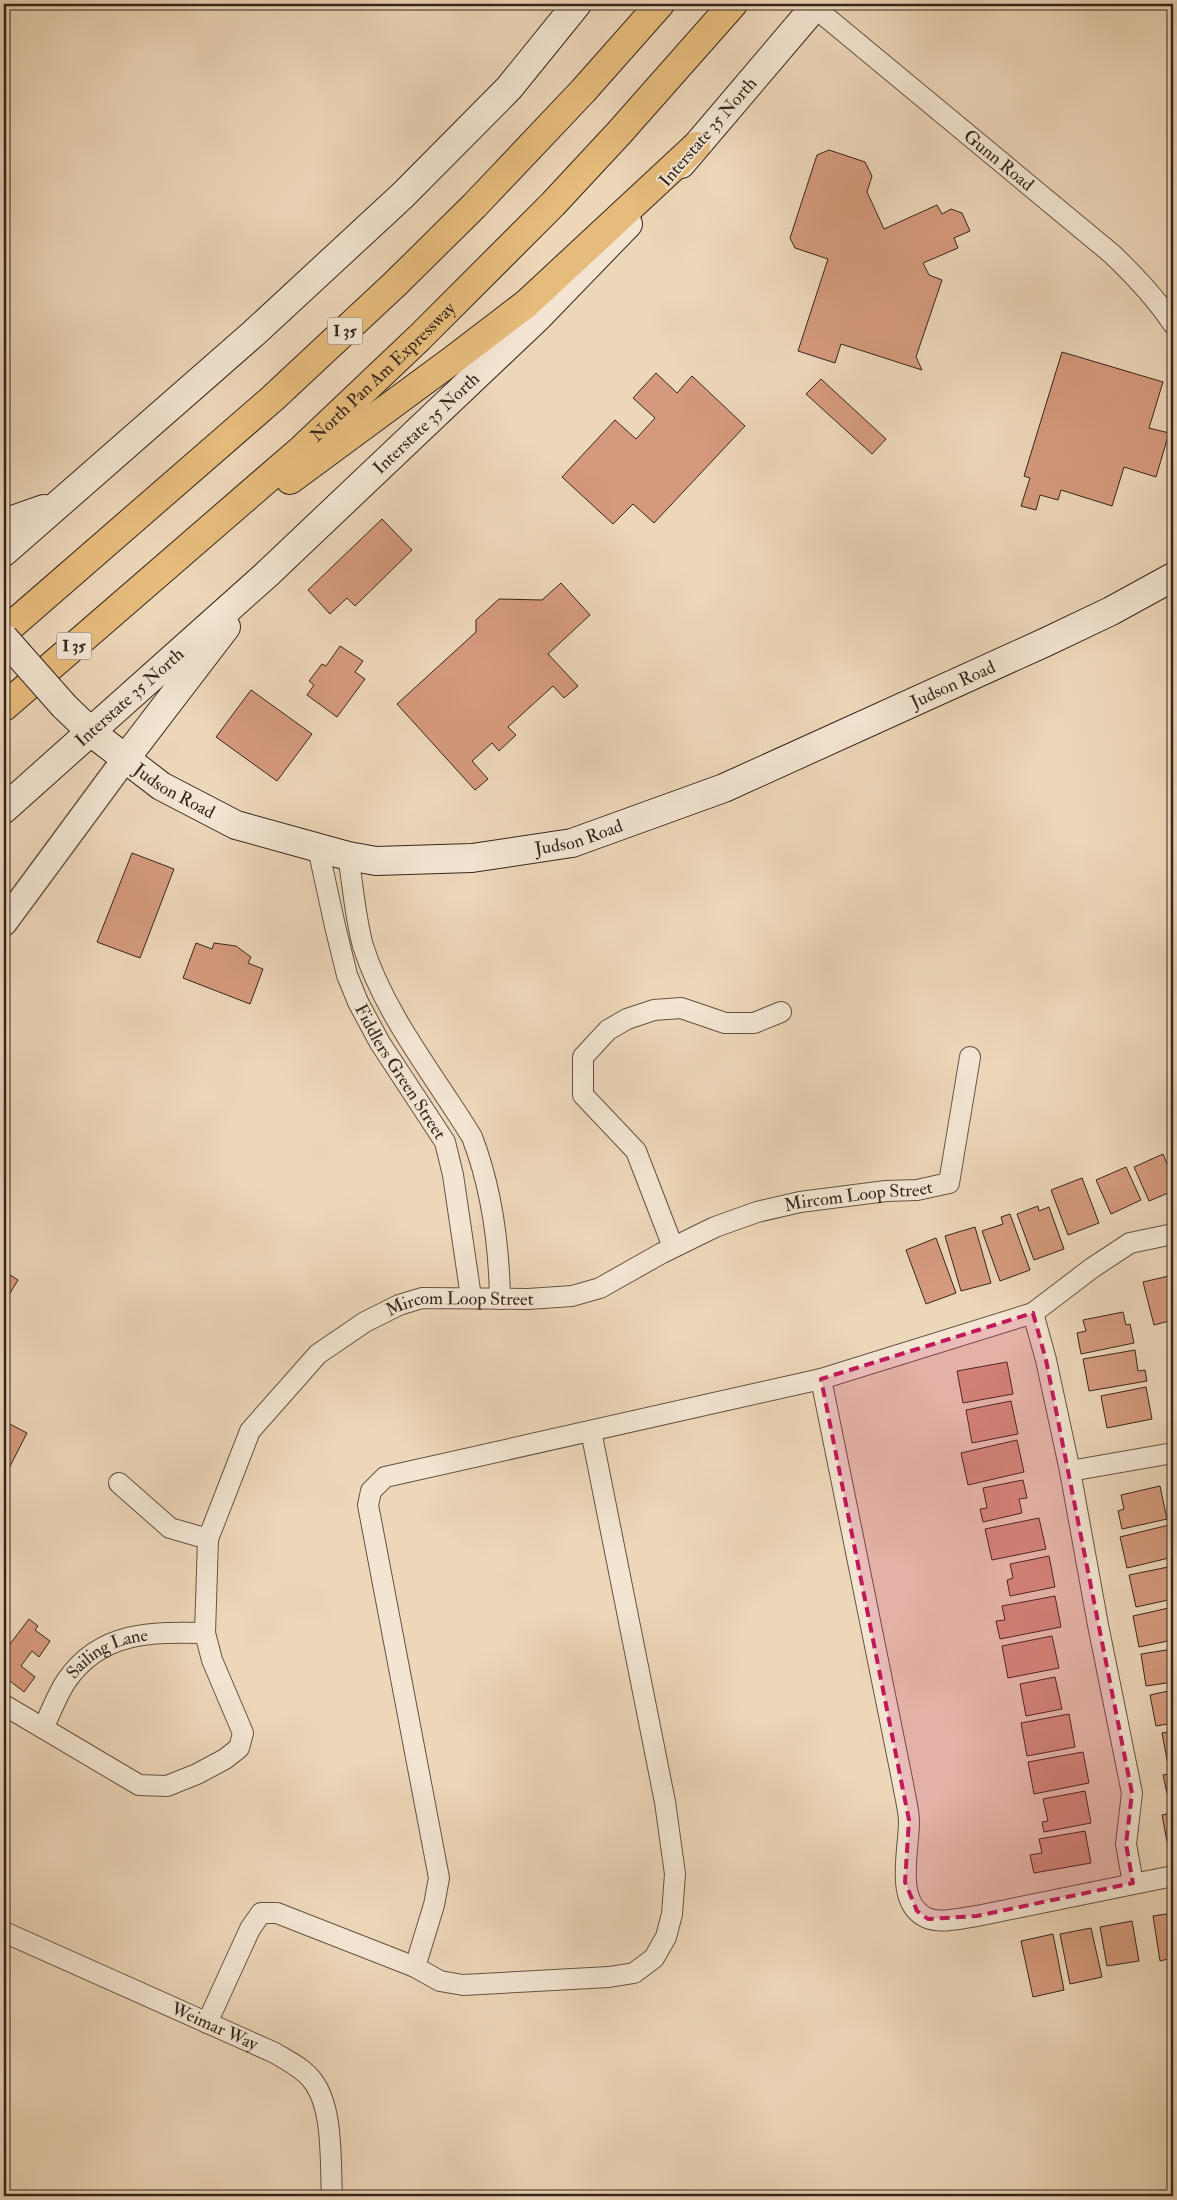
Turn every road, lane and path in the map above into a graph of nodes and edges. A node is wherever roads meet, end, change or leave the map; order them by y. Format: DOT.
graph roads {
  1 [pos="577,4"];
  2 [pos="660,4"];
  3 [pos="733,4"];
  4 [pos="816,5"];
  5 [pos="696,146"];
  6 [pos="1173,324"];
  7 [pos="66,499"];
  8 [pos="4,524"];
  9 [pos="4,552"];
  10 [pos="266,575"];
  11 [pos="1173,577"];
  12 [pos="144,584"];
  13 [pos="4,632"];
  14 [pos="4,638"];
  15 [pos="4,707"];
  16 [pos="91,732"];
  17 [pos="125,759"];
  18 [pos="4,809"];
  19 [pos="318,848"];
  20 [pos="348,856"];
  21 [pos="4,923"];
  22 [pos="780,1012"];
  23 [pos="970,1057"];
  24 [pos="1173,1234"];
  25 [pos="673,1248"];
  26 [pos="471,1297"];
  27 [pos="500,1299"];
  28 [pos="1033,1313"];
  29 [pos="820,1379"];
  30 [pos="591,1430"];
  31 [pos="1173,1453"];
  32 [pos="1070,1471"];
  33 [pos="118,1483"];
  34 [pos="208,1539"];
  35 [pos="205,1633"];
  36 [pos="4,1705"];
  37 [pos="43,1728"];
  38 [pos="1173,1876"];
  39 [pos="1133,1883"];
  40 [pos="4,1932"];
  41 [pos="415,1967"];
  42 [pos="207,2023"];
  43 [pos="332,2196"];
  1 -- 7 [label="main road"];
  2 -- 13 [label="highway, I 35"];
  3 -- 12 [label="highway, North Pan Am Expressway / I 35"];
  4 -- 5 [label="main road, Interstate 35 North"];
  4 -- 6 [label="street, Gunn Road"];
  5 -- 10 [label="main road, Interstate 35 North"];
  5 -- 12 [label="highway"];
  7 -- 8 [label="main road"];
  7 -- 9 [label="main road"];
  10 -- 16 [label="main road, Interstate 35 North"];
  10 -- 17 [label="main road"];
  11 -- 20 [label="main road, Judson Road"];
  12 -- 15 [label="highway, North Pan Am Expressway / I 35"];
  14 -- 16 [label="main road, Judson Road, bridge"];
  16 -- 17 [label="main road, Judson Road"];
  16 -- 18 [label="main road, Interstate 35 North"];
  17 -- 19 [label="main road, Judson Road"];
  17 -- 21 [label="street"];
  19 -- 20 [label="main road, Judson Road"];
  19 -- 26 [label="street, Fiddlers Green Street"];
  20 -- 27 [label="street, Fiddlers Green Street"];
  22 -- 25 [label="street"];
  23 -- 25 [label="street, Mircom Loop Street"];
  24 -- 28 [label="street"];
  25 -- 27 [label="street, Mircom Loop Street"];
  26 -- 27 [label="street, Mircom Loop Street"];
  26 -- 34 [label="street, Mircom Loop Street"];
  28 -- 29 [label="street"];
  28 -- 32 [label="street"];
  29 -- 30 [label="street"];
  29 -- 39 [label="street"];
  30 -- 41 [label="street"];
  30 -- 41 [label="street"];
  31 -- 32 [label="street"];
  32 -- 39 [label="street"];
  33 -- 34 [label="street"];
  34 -- 35 [label="street, Mircom Loop Street"];
  35 -- 37 [label="street, Sailing Lane"];
  35 -- 37 [label="street, Mircom Loop Street"];
  36 -- 37 [label="street"];
  38 -- 39 [label="street"];
  40 -- 42 [label="street, Weimar Way"];
  41 -- 42 [label="street"];
  42 -- 43 [label="street, Weimar Way"];
}
